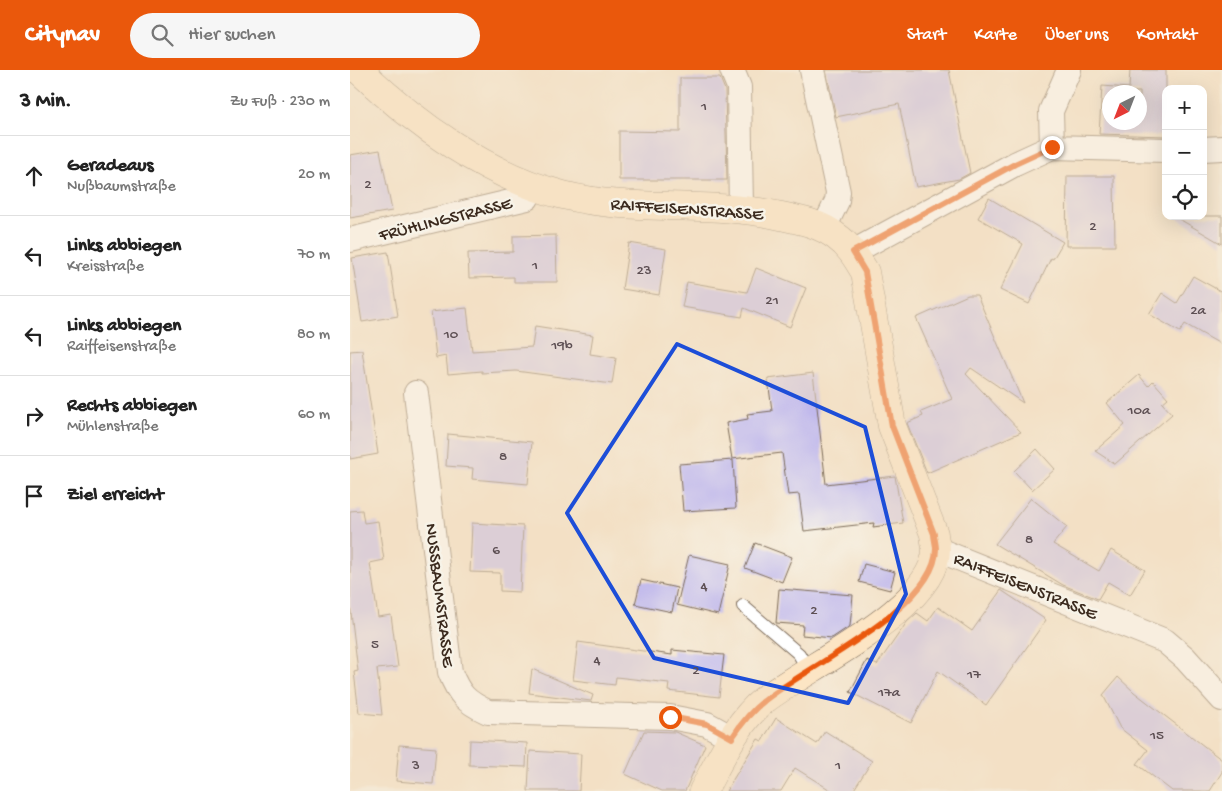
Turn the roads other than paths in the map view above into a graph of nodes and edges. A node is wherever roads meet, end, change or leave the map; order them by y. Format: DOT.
graph roads {
  1 [pos="359,70"];
  2 [pos="732,70"];
  3 [pos="812,70"];
  4 [pos="1069,70"];
  5 [pos="1052,147"];
  6 [pos="1222,148"];
  7 [pos="1207,149"];
  8 [pos="1162,150"];
  9 [pos="532,186"];
  10 [pos="741,208"];
  11 [pos="824,228"];
  12 [pos="350,240"];
  13 [pos="853,252"];
  14 [pos="416,393"];
  15 [pos="936,550"];
  16 [pos="743,606"];
  17 [pos="808,670"];
  18 [pos="1222,700"];
  19 [pos="732,738"];
  20 [pos="703,791"];
  1 -- 9 [label="street, RAIFFEISENSTRASSE"];
  2 -- 10 [label="street"];
  3 -- 11 [label="street"];
  4 -- 5 [label="street"];
  5 -- 8 [label="street"];
  5 -- 13 [label="street"];
  6 -- 7 [label="street"];
  9 -- 10 [label="street, RAIFFEISENSTRASSE"];
  9 -- 12 [label="street, FRÜHLINGSTRASSE"];
  10 -- 11 [label="street, RAIFFEISENSTRASSE"];
  11 -- 13 [label="street, RAIFFEISENSTRASSE"];
  13 -- 15 [label="street, RAIFFEISENSTRASSE"];
  14 -- 19 [label="street, NUSSBAUMSTRASSE"];
  15 -- 17 [label="street"];
  15 -- 18 [label="street, RAIFFEISENSTRASSE"];
  16 -- 17 [label="lane"];
  17 -- 19 [label="street"];
  19 -- 20 [label="street"];
}
